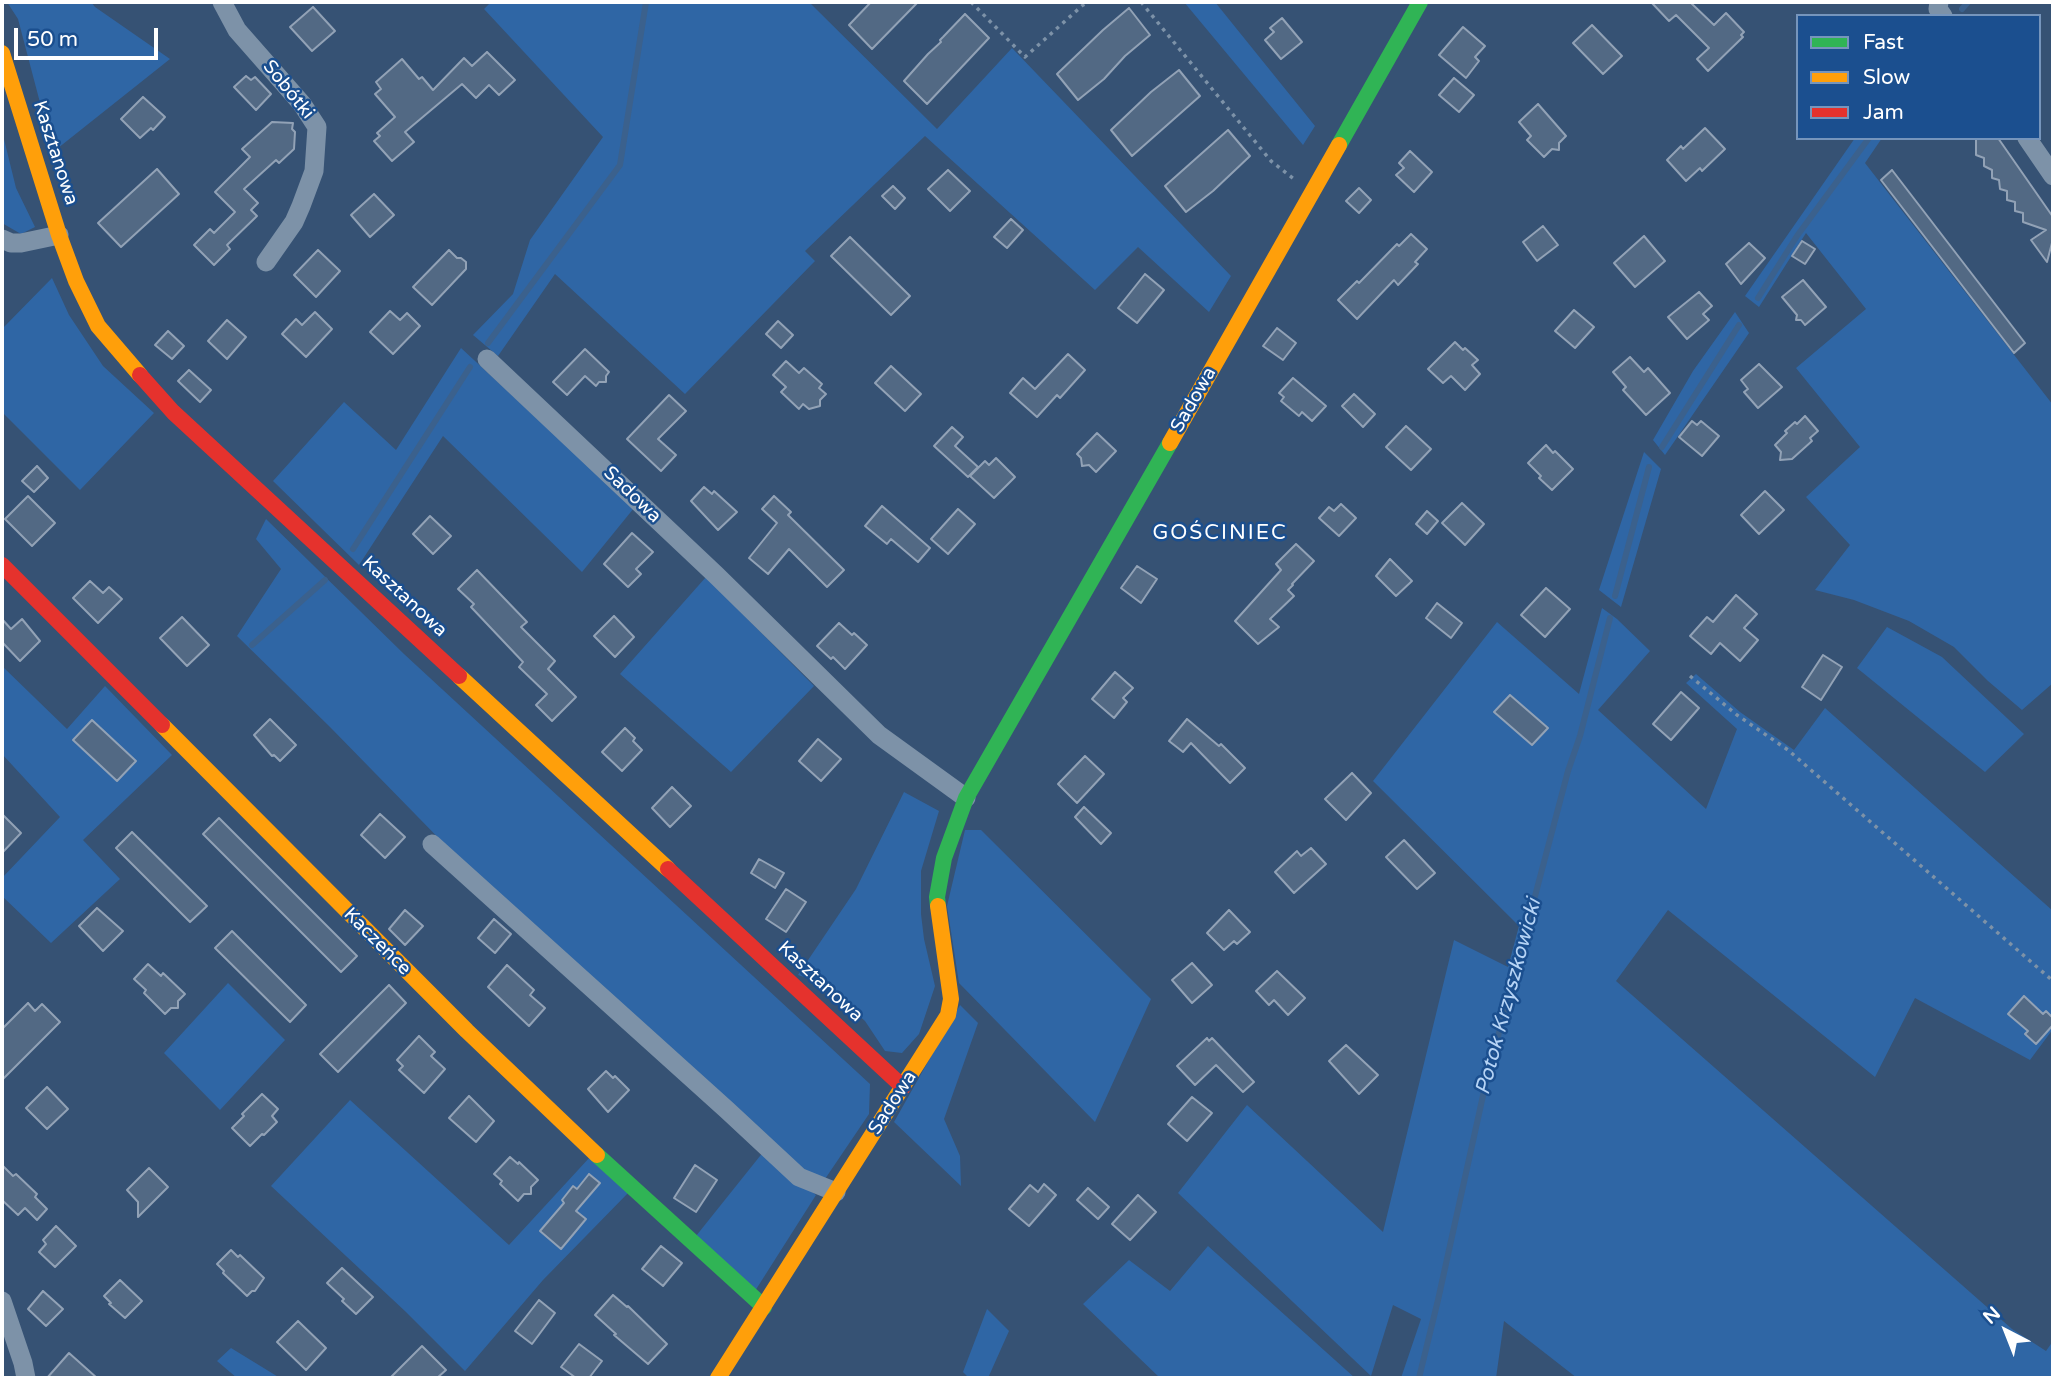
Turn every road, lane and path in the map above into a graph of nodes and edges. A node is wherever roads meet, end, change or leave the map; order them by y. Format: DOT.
graph roads {
  1 [pos="222,2"];
  2 [pos="971,2"];
  3 [pos="1090,2"];
  4 [pos="1141,2"];
  5 [pos="1420,2"];
  6 [pos="2,53"];
  7 [pos="2028,140"];
  8 [pos="2053,176"];
  9 [pos="1296,181"];
  10 [pos="59,235"];
  11 [pos="2,239"];
  12 [pos="266,262"];
  13 [pos="487,359"];
  14 [pos="2,565"];
  15 [pos="1690,676"];
  16 [pos="966,798"];
  17 [pos="432,844"];
  18 [pos="2053,981"];
  19 [pos="903,1087"];
  20 [pos="836,1192"];
  21 [pos="2,1301"];
  22 [pos="764,1307"];
  23 [pos="26,1378"];
  24 [pos="718,1378"];
  1 -- 12 [label="street, Sobótki"];
  2 -- 3 [label="path"];
  4 -- 9 [label="path"];
  5 -- 16 [label="street, Sadowa"];
  6 -- 10 [label="street, Kasztanowa"];
  7 -- 8 [label="street"];
  10 -- 11 [label="street"];
  10 -- 19 [label="street, Kasztanowa"];
  13 -- 16 [label="street, Sadowa"];
  14 -- 22 [label="street, Kaczeńce"];
  15 -- 18 [label="path"];
  16 -- 19 [label="street, Sadowa"];
  17 -- 20 [label="street"];
  19 -- 20 [label="street, Sadowa"];
  20 -- 22 [label="street, Sadowa"];
  21 -- 23 [label="street"];
  22 -- 24 [label="street, Sadowa"];
}
